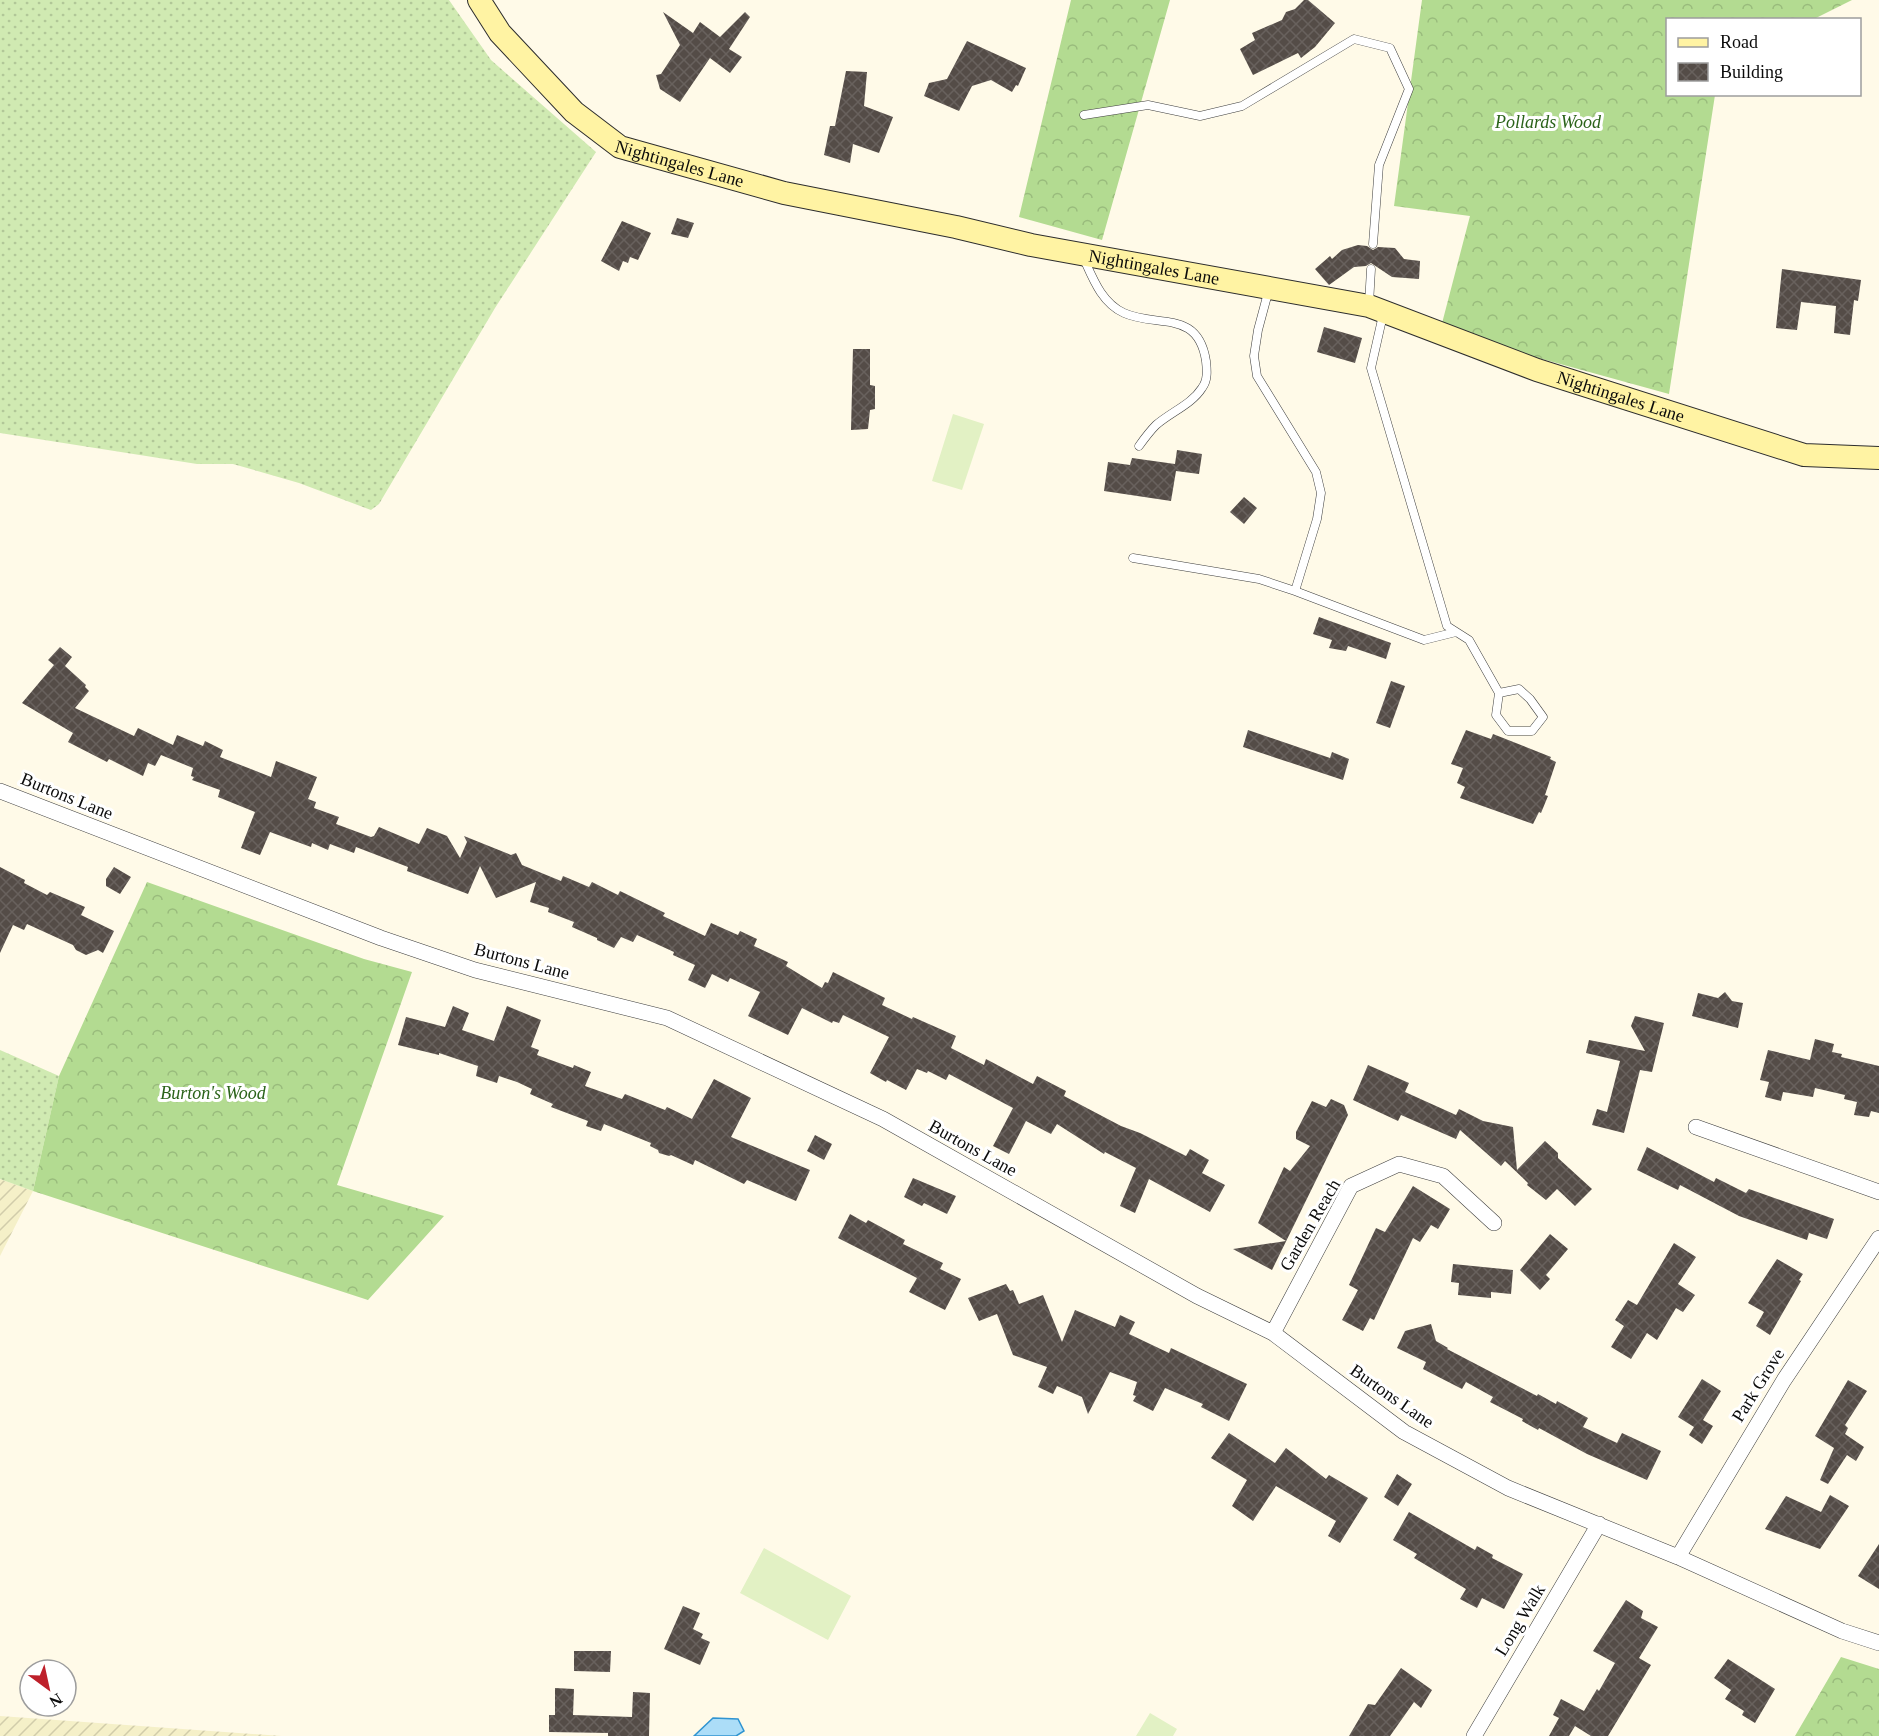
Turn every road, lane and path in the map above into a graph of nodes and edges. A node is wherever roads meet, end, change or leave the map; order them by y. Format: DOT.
graph roads {
  1 [pos="479,0"];
  2 [pos="1084,115"];
  3 [pos="1373,244"];
  4 [pos="1082,254"];
  5 [pos="1371,269"];
  6 [pos="1269,288"];
  7 [pos="1376,308"];
  8 [pos="1139,446"];
  9 [pos="1879,458"];
  10 [pos="1133,558"];
  11 [pos="1295,591"];
  12 [pos="1456,632"];
  13 [pos="1499,693"];
  14 [pos="0,790"];
  15 [pos="1696,1127"];
  16 [pos="1879,1192"];
  17 [pos="1494,1222"];
  18 [pos="1879,1238"];
  19 [pos="1273,1333"];
  20 [pos="1599,1524"];
  21 [pos="1678,1557"];
  22 [pos="1879,1643"];
  23 [pos="1474,1736"];
  1 -- 4 [label="main road, Nightingales Lane"];
  2 -- 3 [label="lane"];
  4 -- 6 [label="main road, Nightingales Lane"];
  4 -- 8 [label="lane"];
  5 -- 7 [label="lane"];
  6 -- 7 [label="main road, Nightingales Lane"];
  6 -- 11 [label="lane"];
  7 -- 9 [label="main road, Nightingales Lane"];
  7 -- 12 [label="lane"];
  10 -- 11 [label="lane"];
  11 -- 12 [label="lane"];
  12 -- 13 [label="lane"];
  13 -- 13 [label="lane"];
  14 -- 19 [label="street, Burtons Lane"];
  15 -- 16 [label="street"];
  17 -- 19 [label="street, Garden Reach"];
  18 -- 21 [label="street, Park Grove"];
  19 -- 20 [label="street, Burtons Lane"];
  20 -- 21 [label="street, Burtons Lane"];
  20 -- 23 [label="street, Long Walk"];
  21 -- 22 [label="street, Burtons Lane"];
}
